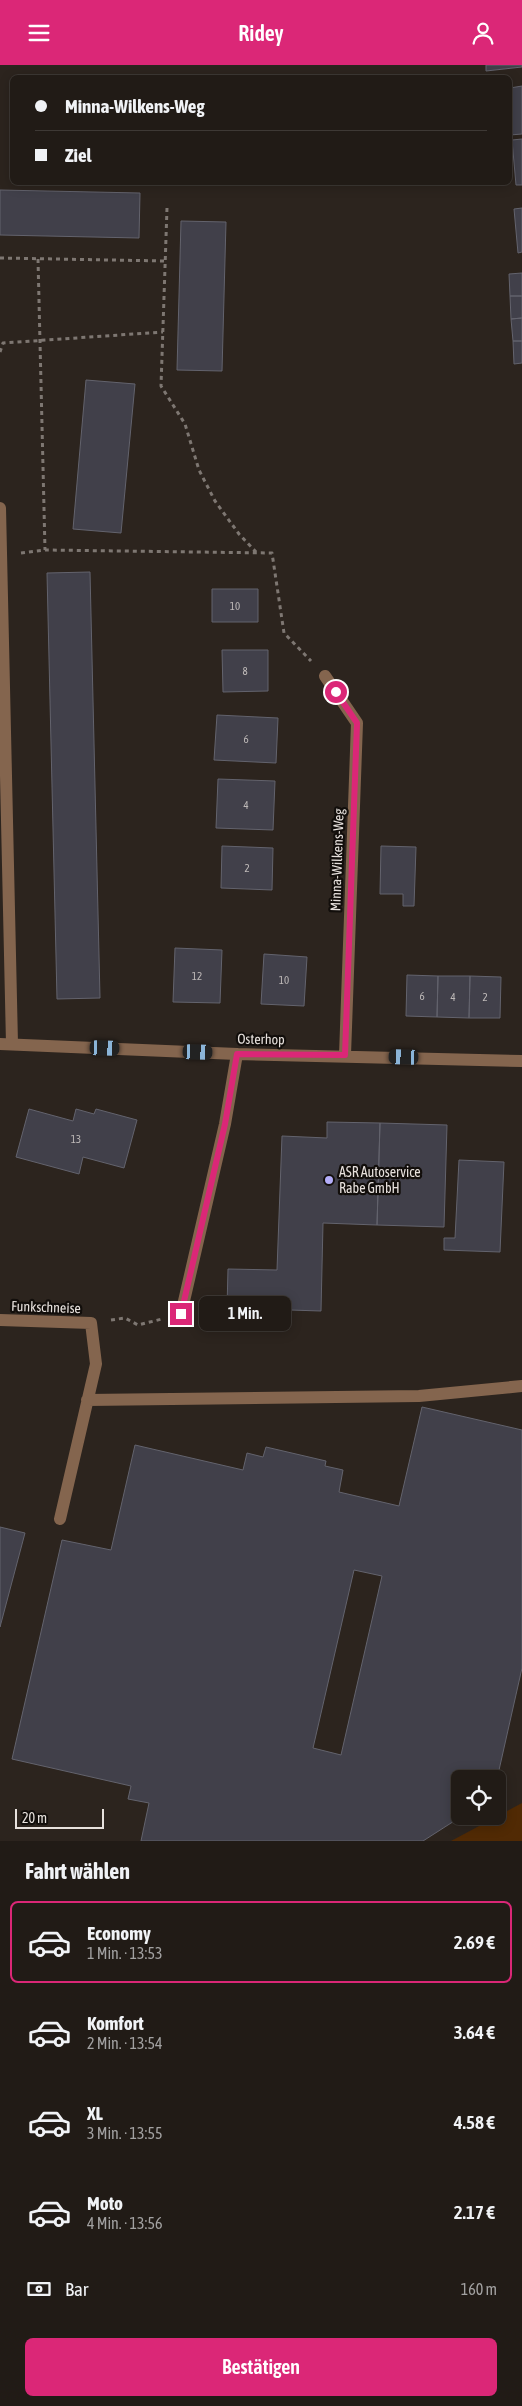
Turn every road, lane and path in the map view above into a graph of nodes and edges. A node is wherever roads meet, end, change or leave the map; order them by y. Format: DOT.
graph roads {
  1 [pos="167,208"];
  2 [pos="0,258"];
  3 [pos="38,259"];
  4 [pos="165,261"];
  5 [pos="163,332"];
  6 [pos="40,341"];
  7 [pos="0,352"];
  8 [pos="0,507"];
  9 [pos="45,550"];
  10 [pos="257,553"];
  11 [pos="1,556"];
  12 [pos="325,676"];
  13 [pos="2,713"];
  14 [pos="6,1044"];
  15 [pos="237,1054"];
  16 [pos="345,1055"];
  17 [pos="522,1061"];
  18 [pos="181,1314"];
  19 [pos="0,1320"];
  20 [pos="91,1323"];
  21 [pos="522,1386"];
  22 [pos="87,1400"];
  23 [pos="60,1519"];
  1 -- 4 [label="path"];
  2 -- 3 [label="path"];
  3 -- 4 [label="path"];
  3 -- 6 [label="path"];
  4 -- 5 [label="path"];
  5 -- 6 [label="path"];
  5 -- 10 [label="path"];
  6 -- 7 [label="path"];
  6 -- 9 [label="path"];
  8 -- 11 [label="street"];
  9 -- 10 [label="path"];
  9 -- 11 [label="path"];
  10 -- 12 [label="path"];
  11 -- 13 [label="street"];
  12 -- 16 [label="street, Minna-Wilkens-Weg"];
  13 -- 14 [label="street"];
  14 -- 15 [label="street, Osterhop"];
  15 -- 16 [label="street, Osterhop"];
  15 -- 18 [label="street"];
  16 -- 17 [label="street, Osterhop"];
  18 -- 20 [label="path"];
  19 -- 20 [label="street, Funkschneise"];
  20 -- 22 [label="street"];
  21 -- 22 [label="street"];
  22 -- 23 [label="street"];
}
